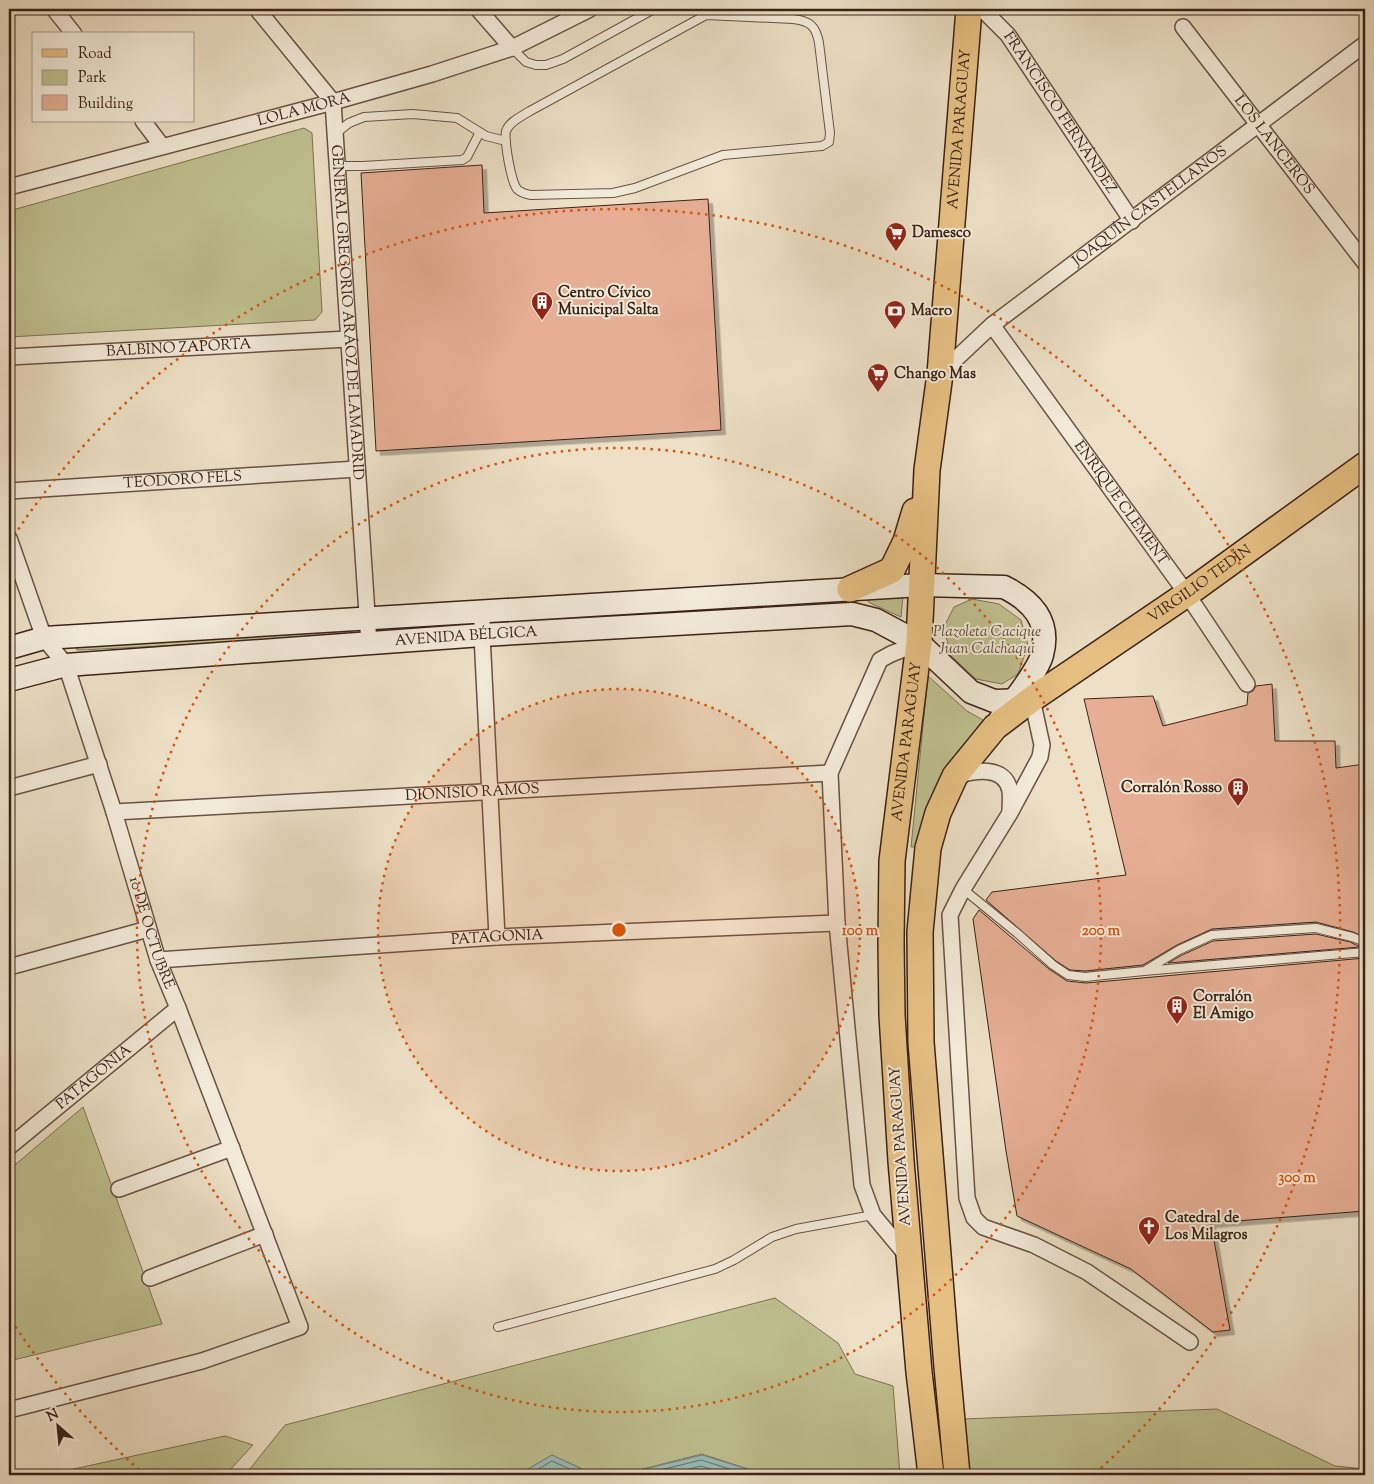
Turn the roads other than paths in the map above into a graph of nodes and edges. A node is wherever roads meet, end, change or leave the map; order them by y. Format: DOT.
graph roads {
  1 [pos="54,9"];
  2 [pos="256,9"];
  3 [pos="478,9"];
  4 [pos="590,9"];
  5 [pos="654,9"];
  6 [pos="969,9"];
  7 [pos="982,9"];
  8 [pos="705,12"];
  9 [pos="1183,27"];
  10 [pos="72,32"];
  11 [pos="1365,44"];
  12 [pos="512,48"];
  13 [pos="333,102"];
  14 [pos="144,122"];
  15 [pos="1259,125"];
  16 [pos="480,132"];
  17 [pos="335,134"];
  18 [pos="506,141"];
  19 [pos="162,146"];
  20 [pos="337,166"];
  21 [pos="9,187"];
  22 [pos="1132,221"];
  23 [pos="1365,262"];
  24 [pos="992,325"];
  25 [pos="348,339"];
  26 [pos="9,357"];
  27 [pos="940,374"];
  28 [pos="1365,465"];
  29 [pos="357,469"];
  30 [pos="927,470"];
  31 [pos="9,491"];
  32 [pos="9,539"];
  33 [pos="920,585"];
  34 [pos="850,589"];
  35 [pos="1187,594"];
  36 [pos="482,611"];
  37 [pos="367,618"];
  38 [pos="482,635"];
  39 [pos="44,638"];
  40 [pos="919,643"];
  41 [pos="370,644"];
  42 [pos="9,648"];
  43 [pos="66,665"];
  44 [pos="9,680"];
  45 [pos="1247,684"];
  46 [pos="1023,700"];
  47 [pos="99,764"];
  48 [pos="830,773"];
  49 [pos="955,776"];
  50 [pos="9,788"];
  51 [pos="490,793"];
  52 [pos="114,812"];
  53 [pos="1010,813"];
  54 [pos="963,889"];
  55 [pos="837,923"];
  56 [pos="148,929"];
  57 [pos="496,938"];
  58 [pos="1365,944"];
  59 [pos="1365,952"];
  60 [pos="158,960"];
  61 [pos="9,966"];
  62 [pos="1144,971"];
  63 [pos="178,1008"];
  64 [pos="9,1147"];
  65 [pos="232,1148"];
  66 [pos="119,1189"];
  67 [pos="873,1215"];
  68 [pos="266,1234"];
  69 [pos="909,1259"];
  70 [pos="150,1278"];
  71 [pos="498,1327"];
  72 [pos="1190,1342"];
  73 [pos="9,1410"];
  74 [pos="930,1475"];
  75 [pos="958,1475"];
  1 -- 10 [label="street"];
  2 -- 13 [label="street"];
  3 -- 12 [label="street"];
  4 -- 12 [label="street, LOLA MORA"];
  5 -- 12 [label="lane"];
  6 -- 27 [label="main road, AVENIDA PARAGUAY"];
  7 -- 22 [label="street, FRANCISCO FERNÁNDEZ"];
  8 -- 18 [label="lane"];
  8 -- 18 [label="lane"];
  9 -- 15 [label="street, LOS LANCEROS"];
  11 -- 15 [label="street, JOAQUÍN CASTELLANOS"];
  12 -- 13 [label="street, LOLA MORA"];
  13 -- 17 [label="street, GENERAL GREGORIO ARÁOZ DE LAMADRID"];
  13 -- 19 [label="street, LOLA MORA"];
  14 -- 19 [label="street"];
  15 -- 22 [label="street, JOAQUÍN CASTELLANOS"];
  15 -- 23 [label="street, LOS LANCEROS"];
  16 -- 17 [label="lane"];
  16 -- 18 [label="lane"];
  16 -- 20 [label="lane"];
  17 -- 20 [label="street, GENERAL GREGORIO ARÁOZ DE LAMADRID"];
  19 -- 21 [label="street, LOLA MORA"];
  20 -- 25 [label="street, GENERAL GREGORIO ARÁOZ DE LAMADRID"];
  22 -- 24 [label="street, JOAQUÍN CASTELLANOS"];
  24 -- 27 [label="street, JOAQUÍN CASTELLANOS"];
  24 -- 35 [label="street, ENRIQUE CLEMENT"];
  25 -- 26 [label="street, BALBINO ZAPORTA"];
  25 -- 29 [label="street, GENERAL GREGORIO ARÁOZ DE LAMADRID"];
  27 -- 30 [label="main road, AVENIDA PARAGUAY"];
  28 -- 35 [label="main road, VIRGILIO TEDÍN"];
  29 -- 31 [label="street, TEODORO FELS"];
  29 -- 37 [label="street, GENERAL GREGORIO ARÁOZ DE LAMADRID"];
  30 -- 33 [label="main road, AVENIDA PARAGUAY"];
  30 -- 34 [label="main road"];
  32 -- 39 [label="street, 10 DE OCTUBRE"];
  33 -- 34 [label="main road, AVENIDA BÉLGICA"];
  33 -- 40 [label="main road, AVENIDA PARAGUAY"];
  33 -- 46 [label="main road"];
  34 -- 36 [label="main road, AVENIDA BÉLGICA"];
  35 -- 45 [label="street, ENRIQUE CLEMENT"];
  35 -- 46 [label="main road, VIRGILIO TEDÍN"];
  36 -- 37 [label="main road, AVENIDA BÉLGICA"];
  36 -- 38 [label="street"];
  37 -- 39 [label="main road, AVENIDA BÉLGICA"];
  37 -- 41 [label="street, GENERAL GREGORIO ARÁOZ DE LAMADRID"];
  38 -- 40 [label="main road, AVENIDA BÉLGICA"];
  38 -- 41 [label="main road, AVENIDA BÉLGICA"];
  38 -- 51 [label="street"];
  39 -- 42 [label="main road, AVENIDA BÉLGICA"];
  39 -- 43 [label="street, 10 DE OCTUBRE"];
  40 -- 46 [label="main road"];
  40 -- 48 [label="street"];
  40 -- 69 [label="main road, AVENIDA PARAGUAY"];
  41 -- 43 [label="main road, AVENIDA BÉLGICA"];
  43 -- 44 [label="main road, AVENIDA BÉLGICA"];
  43 -- 47 [label="street, 10 DE OCTUBRE"];
  46 -- 49 [label="main road, AVENIDA PARAGUAY"];
  46 -- 53 [label="street"];
  47 -- 50 [label="street"];
  47 -- 52 [label="street, 10 DE OCTUBRE"];
  48 -- 51 [label="street, DIONISIO RAMOS"];
  48 -- 55 [label="street"];
  49 -- 53 [label="street"];
  49 -- 75 [label="main road, AVENIDA PARAGUAY"];
  51 -- 52 [label="street, DIONISIO RAMOS"];
  51 -- 57 [label="street"];
  52 -- 56 [label="street, 10 DE OCTUBRE"];
  53 -- 54 [label="street"];
  54 -- 62 [label="lane"];
  54 -- 72 [label="street"];
  55 -- 57 [label="street, PATAGONIA"];
  55 -- 67 [label="street"];
  56 -- 60 [label="street, 10 DE OCTUBRE"];
  56 -- 61 [label="street"];
  57 -- 60 [label="street, PATAGONIA"];
  58 -- 62 [label="lane"];
  59 -- 62 [label="lane"];
  60 -- 63 [label="street, 10 DE OCTUBRE"];
  63 -- 64 [label="street, PATAGONIA"];
  63 -- 65 [label="street, 10 DE OCTUBRE"];
  65 -- 66 [label="street"];
  65 -- 68 [label="street, 10 DE OCTUBRE"];
  67 -- 69 [label="street"];
  67 -- 71 [label="lane"];
  68 -- 70 [label="street"];
  68 -- 73 [label="street, 10 DE OCTUBRE"];
  69 -- 74 [label="main road, AVENIDA PARAGUAY"];
}
